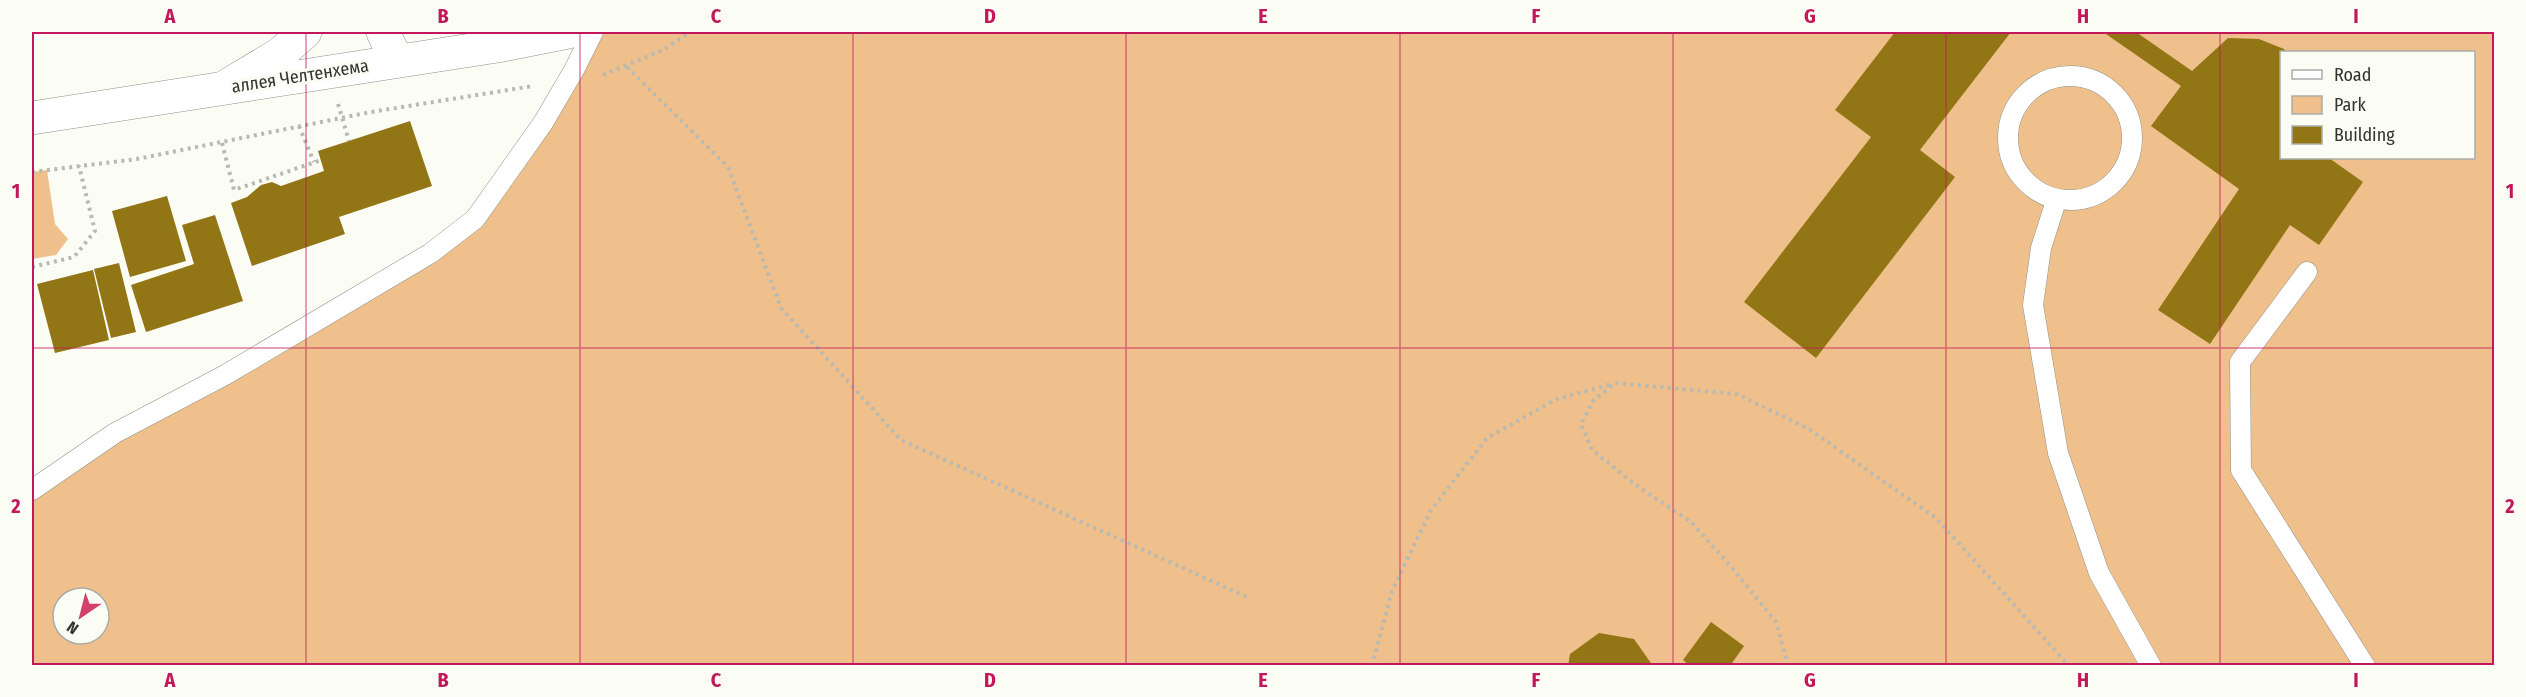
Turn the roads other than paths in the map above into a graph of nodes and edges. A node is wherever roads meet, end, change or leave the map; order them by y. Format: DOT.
graph roads {
  1 [pos="305,32"];
  2 [pos="383,32"];
  3 [pos="568,32"];
  4 [pos="593,32"];
  5 [pos="514,37"];
  6 [pos="397,61"];
  7 [pos="225,87"];
  8 [pos="32,118"];
  9 [pos="2056,201"];
  10 [pos="2307,272"];
  11 [pos="32,490"];
  12 [pos="2151,666"];
  13 [pos="2365,666"];
  1 -- 7 [label="main road"];
  2 -- 6 [label="main road"];
  3 -- 5 [label="main road, аллея Челтенхема"];
  4 -- 11 [label="lane"];
  5 -- 6 [label="main road, аллея Челтенхема"];
  6 -- 7 [label="main road, аллея Челтенхема"];
  7 -- 8 [label="main road, аллея Челтенхема"];
  9 -- 9 [label="lane"];
  9 -- 12 [label="lane"];
  10 -- 13 [label="lane"];
}
